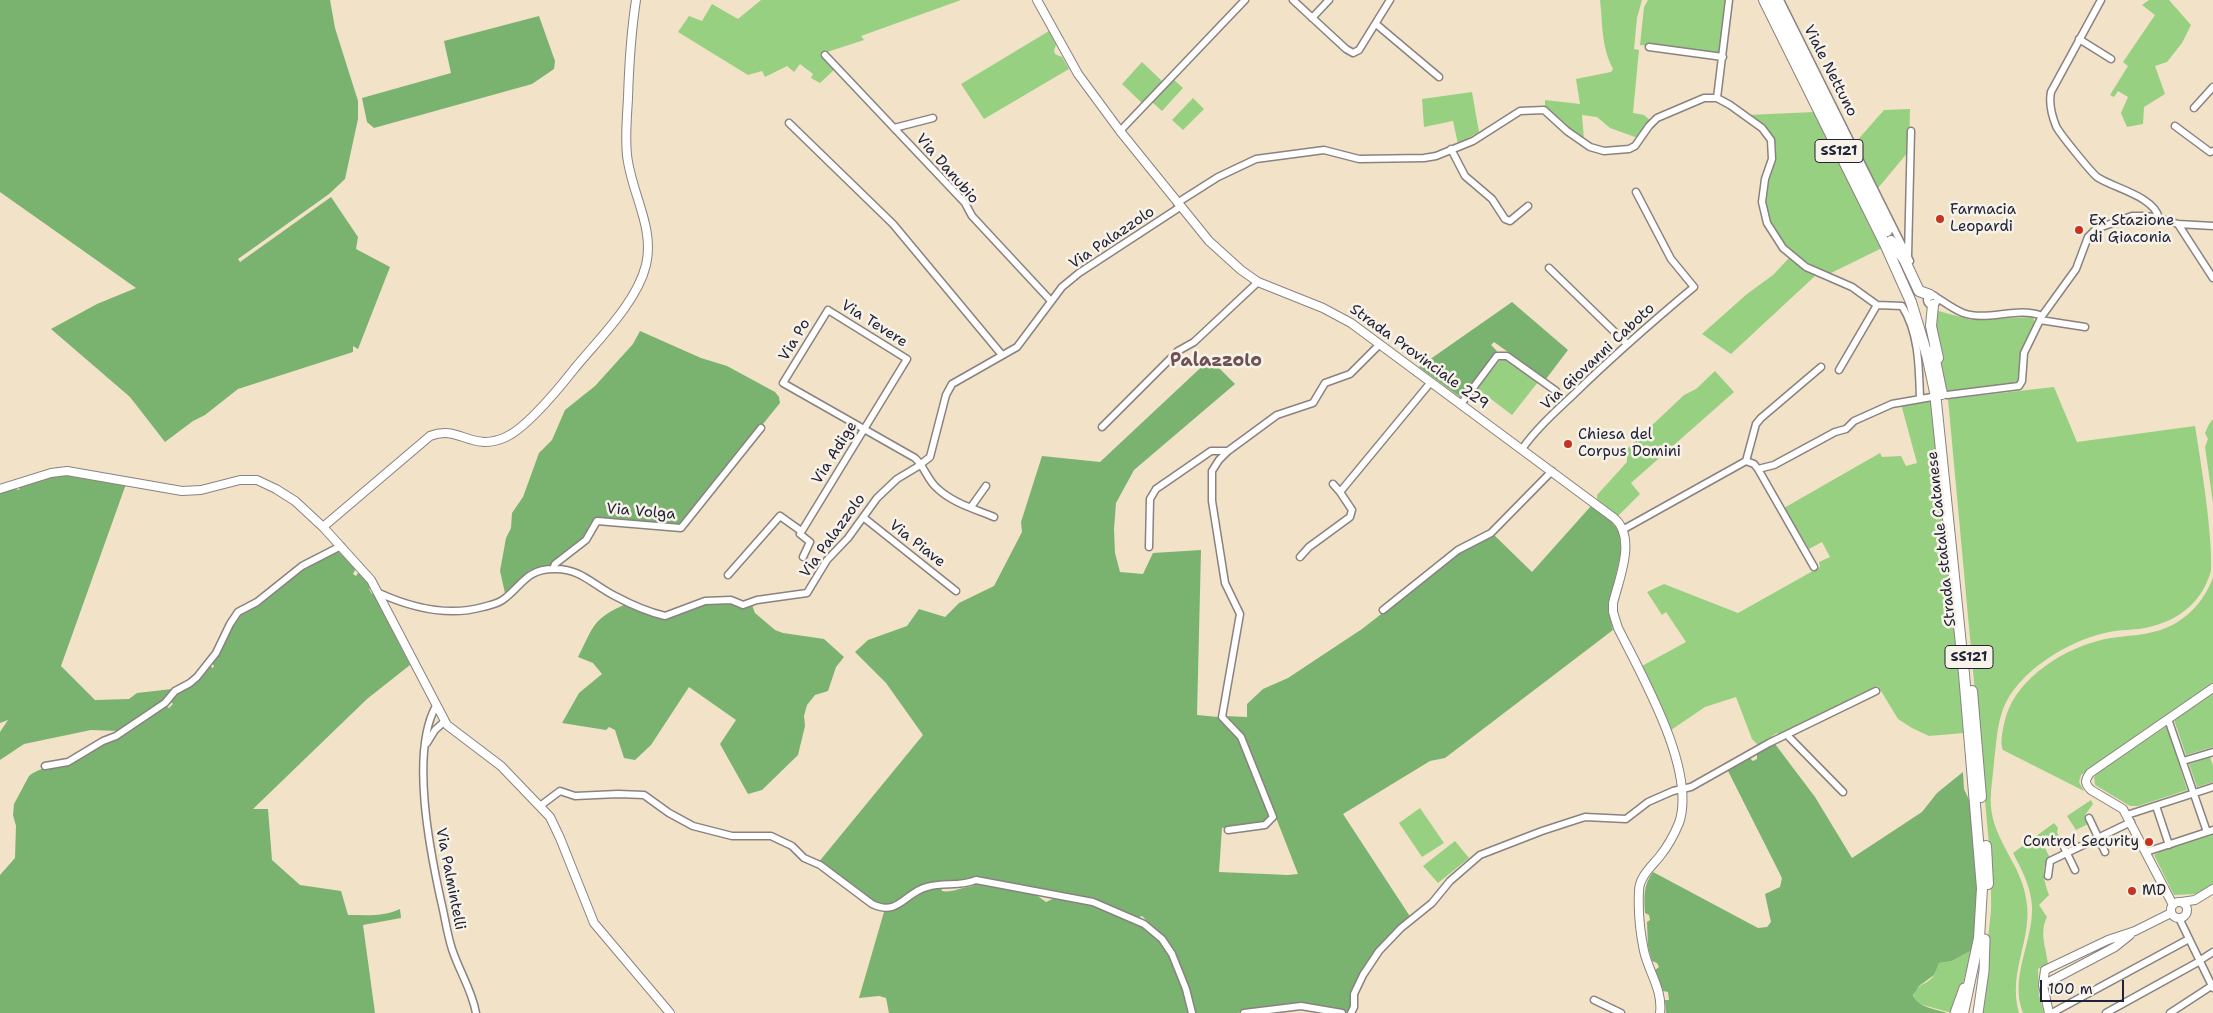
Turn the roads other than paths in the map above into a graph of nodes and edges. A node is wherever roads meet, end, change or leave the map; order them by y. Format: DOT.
graph roads {
  1 [pos="636,0"];
  2 [pos="1038,0"];
  3 [pos="1245,0"];
  4 [pos="1294,0"];
  5 [pos="1329,0"];
  6 [pos="1390,0"];
  7 [pos="1730,0"];
  8 [pos="1764,0"];
  9 [pos="1772,0"];
  10 [pos="1780,0"];
  11 [pos="2101,0"];
  12 [pos="1312,18"];
  13 [pos="1376,24"];
  14 [pos="2079,39"];
  15 [pos="1649,48"];
  16 [pos="825,55"];
  17 [pos="1722,56"];
  18 [pos="2111,59"];
  19 [pos="1439,77"];
  20 [pos="2213,87"];
  21 [pos="1717,98"];
  22 [pos="2194,108"];
  23 [pos="933,118"];
  24 [pos="788,123"];
  25 [pos="2175,126"];
  26 [pos="894,128"];
  27 [pos="1120,131"];
  28 [pos="1911,131"];
  29 [pos="1451,149"];
  30 [pos="2213,151"];
  31 [pos="1636,192"];
  32 [pos="1178,205"];
  33 [pos="1528,206"];
  34 [pos="2159,218"];
  35 [pos="2178,224"];
  36 [pos="2213,226"];
  37 [pos="1908,257"];
  38 [pos="1548,268"];
  39 [pos="2213,278"];
  40 [pos="1258,282"];
  41 [pos="1925,299"];
  42 [pos="1051,301"];
  43 [pos="1877,305"];
  44 [pos="828,310"];
  45 [pos="2041,318"];
  46 [pos="2085,327"];
  47 [pos="1380,344"];
  48 [pos="1627,344"];
  49 [pos="1002,355"];
  50 [pos="907,359"];
  51 [pos="1821,367"];
  52 [pos="1839,370"];
  53 [pos="1938,372"];
  54 [pos="1431,382"];
  55 [pos="1556,391"];
  56 [pos="1947,396"];
  57 [pos="1932,397"];
  58 [pos="1920,399"];
  59 [pos="1461,404"];
  60 [pos="1102,427"];
  61 [pos="761,428"];
  62 [pos="864,429"];
  63 [pos="1522,449"];
  64 [pos="1228,451"];
  65 [pos="1746,461"];
  66 [pos="922,464"];
  67 [pos="1758,469"];
  68 [pos="1552,471"];
  69 [pos="1333,484"];
  70 [pos="986,486"];
  71 [pos="0,489"];
  72 [pos="1340,492"];
  73 [pos="970,507"];
  74 [pos="863,517"];
  75 [pos="994,517"];
  76 [pos="323,527"];
  77 [pos="1624,529"];
  78 [pos="801,531"];
  79 [pos="341,546"];
  80 [pos="1149,547"];
  81 [pos="803,557"];
  82 [pos="1300,557"];
  83 [pos="1814,567"];
  84 [pos="553,568"];
  85 [pos="728,575"];
  86 [pos="956,591"];
  87 [pos="379,593"];
  88 [pos="1383,610"];
  89 [pos="2213,688"];
  90 [pos="1876,691"];
  91 [pos="436,706"];
  92 [pos="2168,719"];
  93 [pos="445,722"];
  94 [pos="1786,736"];
  95 [pos="426,746"];
  96 [pos="2213,752"];
  97 [pos="2183,761"];
  98 [pos="45,766"];
  99 [pos="2213,787"];
  100 [pos="1683,790"];
  101 [pos="1842,792"];
  102 [pos="2194,793"];
  103 [pos="540,806"];
  104 [pos="2156,806"];
  105 [pos="2088,818"];
  106 [pos="2129,819"];
  107 [pos="1228,830"];
  108 [pos="2210,831"];
  109 [pos="2098,838"];
  110 [pos="2061,841"];
  111 [pos="2169,845"];
  112 [pos="2105,852"];
  113 [pos="2146,852"];
  114 [pos="2067,854"];
  115 [pos="2075,870"];
  116 [pos="2048,876"];
  117 [pos="2213,890"];
  118 [pos="2195,900"];
  119 [pos="2181,902"];
  120 [pos="2172,904"];
  121 [pos="2186,912"];
  122 [pos="2171,914"];
  123 [pos="2179,918"];
  124 [pos="2135,931"];
  125 [pos="1985,939"];
  126 [pos="2189,939"];
  127 [pos="1977,950"];
  128 [pos="2213,952"];
  129 [pos="2200,961"];
  130 [pos="2043,985"];
  131 [pos="2213,987"];
  132 [pos="1594,1000"];
  133 [pos="476,1013"];
  134 [pos="670,1013"];
  135 [pos="1192,1013"];
  136 [pos="1244,1013"];
  137 [pos="1342,1013"];
  138 [pos="1351,1013"];
  139 [pos="1620,1013"];
  140 [pos="1660,1013"];
  141 [pos="1955,1013"];
  142 [pos="1963,1013"];
  143 [pos="1969,1013"];
  144 [pos="1978,1013"];
  145 [pos="2051,1013"];
  146 [pos="2106,1013"];
  147 [pos="2170,1013"];
  1 -- 76 [label="street"];
  2 -- 27 [label="street, Strada Provinciale 229"];
  3 -- 27 [label="street"];
  4 -- 12 [label="street"];
  5 -- 12 [label="street"];
  6 -- 13 [label="street"];
  7 -- 17 [label="street"];
  8 -- 41 [label="main road, SS121"];
  9 -- 41 [label="main road, SS121"];
  10 -- 37 [label="street, Viale Nettuno"];
  11 -- 14 [label="street"];
  12 -- 13 [label="street"];
  13 -- 19 [label="street"];
  14 -- 18 [label="street"];
  14 -- 34 [label="street"];
  15 -- 17 [label="street"];
  16 -- 26 [label="street, Via Danubio"];
  17 -- 21 [label="street"];
  20 -- 22 [label="street"];
  21 -- 29 [label="street, Via Palazzolo"];
  21 -- 43 [label="street"];
  23 -- 26 [label="street"];
  24 -- 49 [label="street"];
  25 -- 30 [label="street"];
  26 -- 42 [label="street, Via Danubio"];
  27 -- 32 [label="street, Strada Provinciale 229"];
  28 -- 37 [label="street"];
  29 -- 32 [label="street, Via Palazzolo"];
  29 -- 33 [label="street"];
  31 -- 48 [label="street, Via Giovanni Caboto"];
  32 -- 40 [label="street, Strada Provinciale 229"];
  32 -- 42 [label="street, Via Palazzolo"];
  34 -- 35 [label="street"];
  34 -- 45 [label="street"];
  35 -- 36 [label="street"];
  35 -- 39 [label="street"];
  37 -- 41 [label="street, Viale Nettuno"];
  38 -- 48 [label="street"];
  40 -- 47 [label="street, Strada Provinciale 229"];
  40 -- 60 [label="street"];
  41 -- 43 [label="street"];
  41 -- 45 [label="street"];
  41 -- 53 [label="main road, Strada statale Catanese / SS121"];
  41 -- 53 [label="main road"];
  41 -- 58 [label="street, Viale Nettuno"];
  41 -- 127 [label="main road, Strada statale Catanese / SS121"];
  42 -- 49 [label="street, Via Palazzolo"];
  43 -- 52 [label="street"];
  44 -- 50 [label="street, Via Tevere"];
  44 -- 62 [label="street, Via Po"];
  45 -- 46 [label="street"];
  45 -- 56 [label="street"];
  47 -- 54 [label="street, Strada Provinciale 229"];
  47 -- 64 [label="street"];
  48 -- 63 [label="street, Via Giovanni Caboto"];
  49 -- 66 [label="street, Via Palazzolo"];
  50 -- 62 [label="street, Via Adige"];
  51 -- 65 [label="street"];
  53 -- 125 [label="main road, Strada statale Catanese / SS121"];
  54 -- 59 [label="street, Strada Provinciale 229"];
  54 -- 72 [label="street"];
  55 -- 59 [label="street"];
  57 -- 58 [label="street"];
  58 -- 67 [label="street"];
  59 -- 63 [label="street, Strada Provinciale 229"];
  61 -- 84 [label="street, Via Volga"];
  62 -- 66 [label="street"];
  62 -- 78 [label="street, Via Adige"];
  63 -- 68 [label="street, Strada Provinciale 229"];
  64 -- 80 [label="street"];
  64 -- 107 [label="street"];
  65 -- 67 [label="street"];
  65 -- 77 [label="street"];
  66 -- 73 [label="street"];
  66 -- 74 [label="street, Via Palazzolo"];
  67 -- 83 [label="street"];
  68 -- 77 [label="street, Strada Provinciale 229"];
  68 -- 88 [label="street"];
  69 -- 72 [label="street"];
  70 -- 73 [label="street"];
  71 -- 76 [label="street"];
  72 -- 82 [label="street"];
  73 -- 75 [label="street"];
  74 -- 84 [label="street, Via Palazzolo"];
  74 -- 86 [label="street, Via Piave"];
  76 -- 79 [label="street"];
  77 -- 100 [label="street"];
  78 -- 81 [label="street"];
  78 -- 85 [label="street"];
  79 -- 87 [label="street"];
  79 -- 98 [label="street"];
  84 -- 87 [label="street, Via Palazzolo"];
  87 -- 91 [label="street"];
  89 -- 92 [label="street"];
  90 -- 94 [label="street"];
  91 -- 93 [label="street"];
  91 -- 95 [label="street, Via Palmintelli"];
  92 -- 97 [label="street"];
  92 -- 106 [label="street"];
  93 -- 95 [label="street"];
  93 -- 103 [label="street"];
  94 -- 100 [label="street"];
  94 -- 101 [label="street"];
  95 -- 133 [label="street, Via Palmintelli"];
  96 -- 97 [label="street"];
  97 -- 102 [label="street"];
  99 -- 102 [label="street"];
  100 -- 138 [label="street"];
  100 -- 140 [label="street"];
  102 -- 104 [label="street"];
  102 -- 108 [label="street"];
  103 -- 134 [label="street"];
  103 -- 135 [label="street"];
  104 -- 106 [label="street"];
  104 -- 111 [label="street"];
  105 -- 109 [label="street"];
  106 -- 109 [label="street"];
  106 -- 113 [label="street"];
  108 -- 111 [label="street"];
  109 -- 112 [label="street"];
  109 -- 114 [label="street"];
  110 -- 114 [label="street"];
  111 -- 113 [label="street"];
  113 -- 120 [label="street"];
  114 -- 115 [label="street"];
  114 -- 116 [label="street"];
  117 -- 118 [label="street"];
  118 -- 119 [label="street"];
  118 -- 121 [label="street"];
  119 -- 120 [label="street"];
  119 -- 121 [label="street"];
  120 -- 122 [label="street"];
  121 -- 123 [label="street"];
  122 -- 123 [label="street"];
  122 -- 124 [label="street"];
  123 -- 126 [label="street"];
  124 -- 130 [label="street"];
  124 -- 130 [label="street"];
  125 -- 143 [label="main road, Strada statale Catanese / SS121"];
  125 -- 144 [label="main road"];
  126 -- 129 [label="street"];
  126 -- 145 [label="street"];
  127 -- 141 [label="main road"];
  127 -- 142 [label="main road, Strada statale Catanese / SS121"];
  128 -- 129 [label="street"];
  129 -- 131 [label="street"];
  129 -- 146 [label="street"];
  130 -- 145 [label="street"];
  131 -- 147 [label="street"];
  132 -- 139 [label="street"];
  136 -- 137 [label="street"];
}
